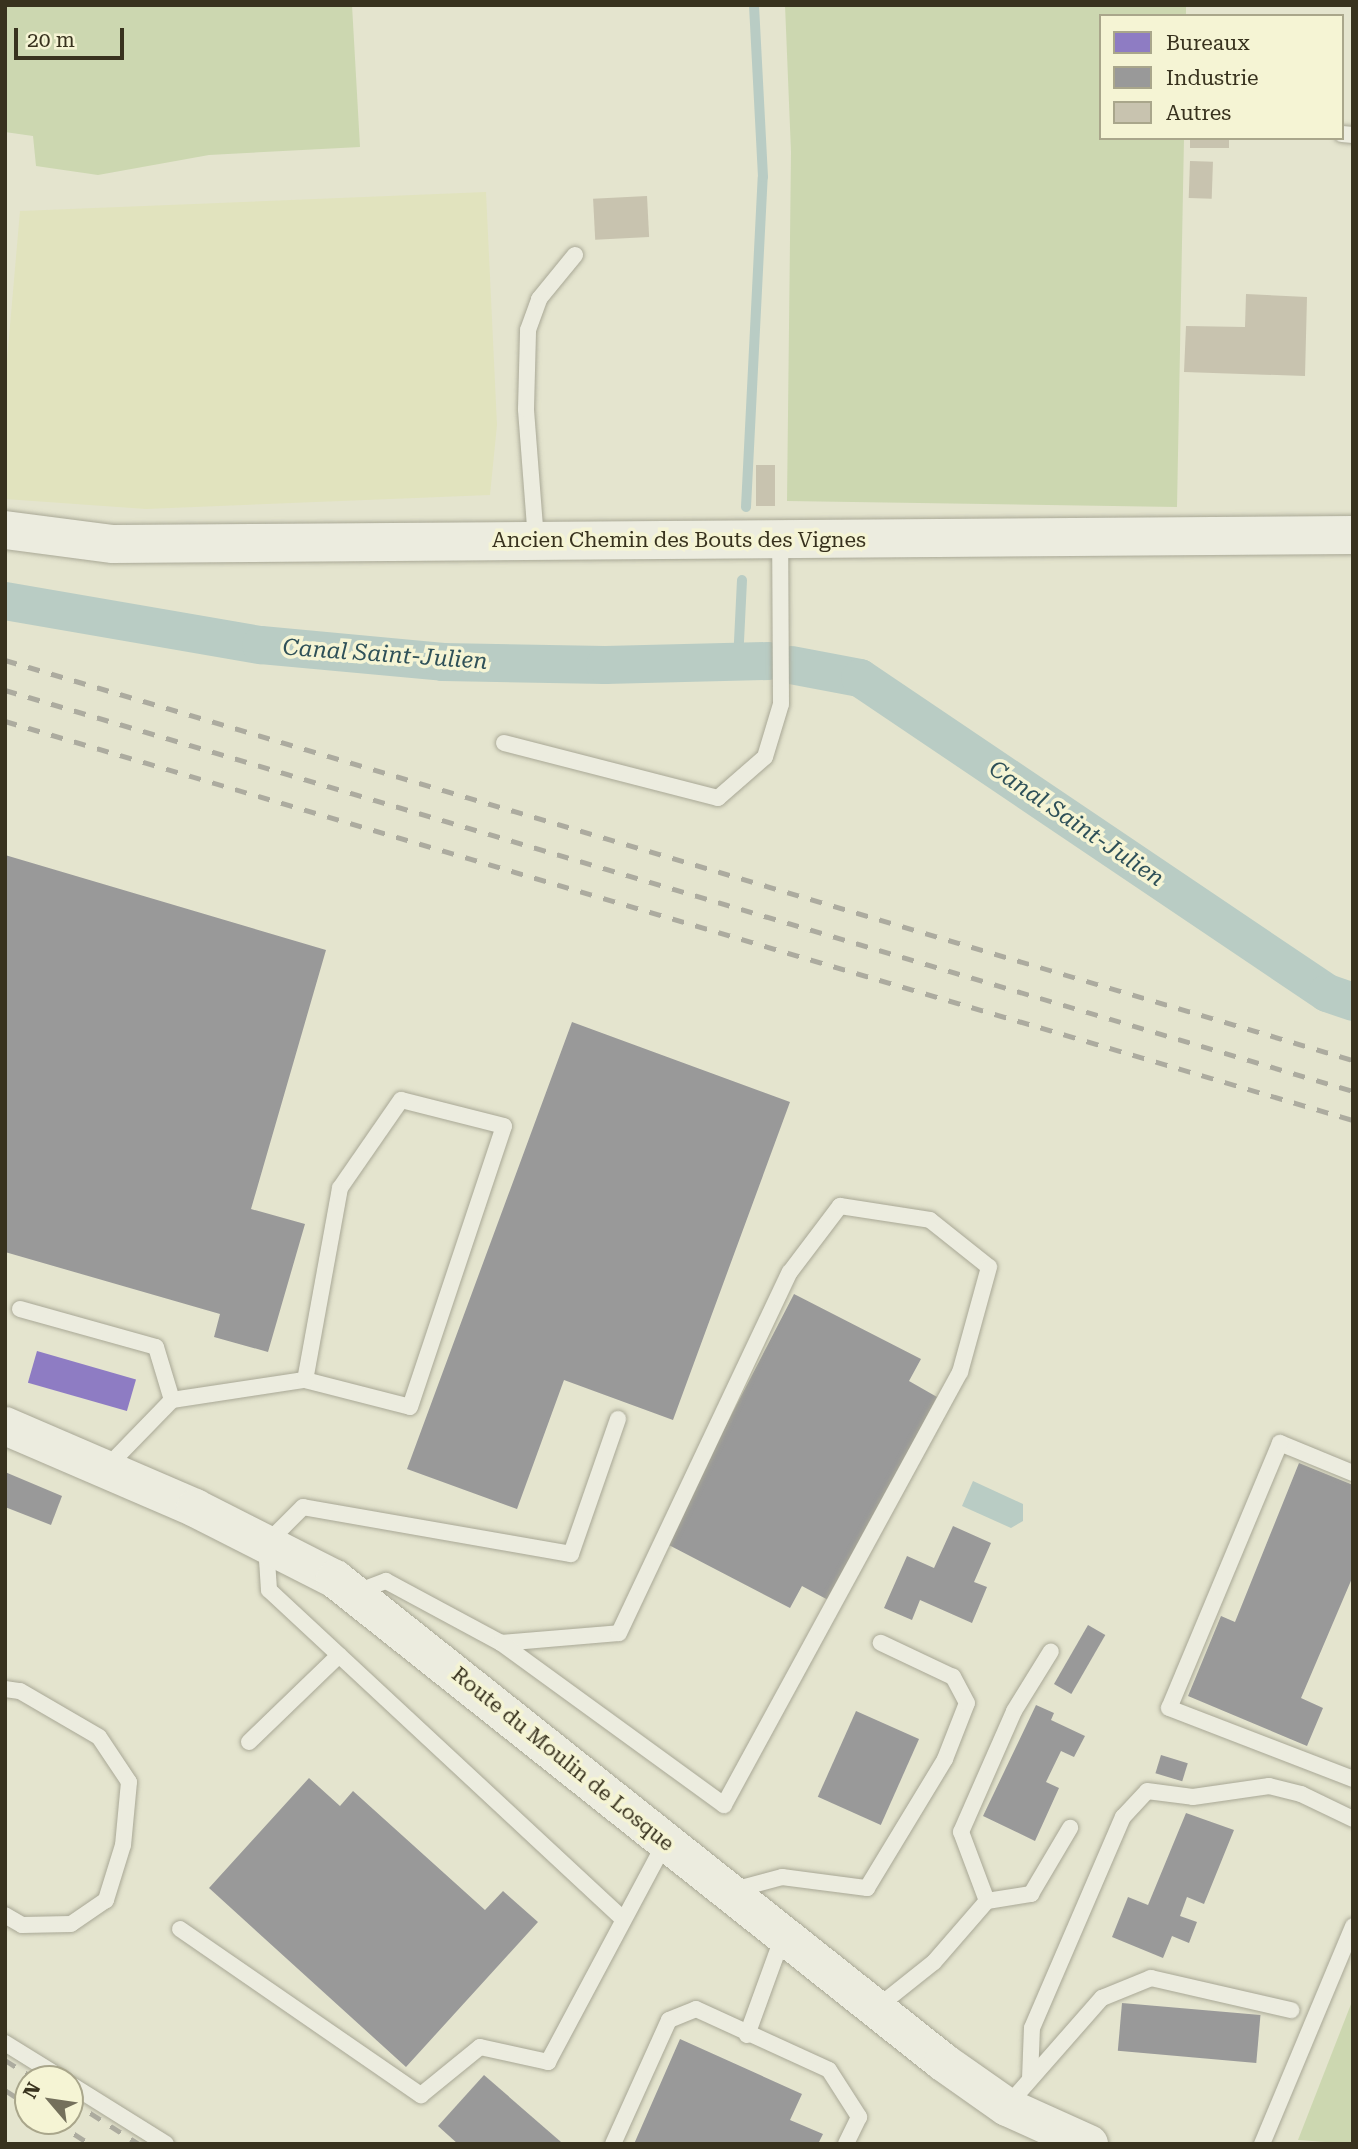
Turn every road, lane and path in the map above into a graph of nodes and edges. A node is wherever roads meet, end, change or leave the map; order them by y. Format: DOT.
graph roads {
  1 [pos="575,255"];
  2 [pos="5,530"];
  3 [pos="1353,535"];
  4 [pos="780,539"];
  5 [pos="536,540"];
  6 [pos="503,743"];
  7 [pos="20,1309"];
  8 [pos="305,1380"];
  9 [pos="172,1400"];
  10 [pos="618,1419"];
  11 [pos="5,1426"];
  12 [pos="105,1469"];
  13 [pos="1353,1473"];
  14 [pos="266,1544"];
  15 [pos="354,1594"];
  16 [pos="501,1643"];
  17 [pos="881,1643"];
  18 [pos="1051,1651"];
  19 [pos="339,1655"];
  20 [pos="5,1689"];
  21 [pos="248,1742"];
  22 [pos="1353,1779"];
  23 [pos="1353,1819"];
  24 [pos="1070,1828"];
  25 [pos="666,1841"];
  26 [pos="729,1892"];
  27 [pos="987,1901"];
  28 [pos="5,1915"];
  29 [pos="623,1919"];
  30 [pos="1353,1926"];
  31 [pos="180,1928"];
  32 [pos="783,1935"];
  33 [pos="875,2009"];
  34 [pos="1292,2010"];
  35 [pos="747,2035"];
  36 [pos="5,2043"];
  37 [pos="40,2065"];
  38 [pos="84,2093"];
  39 [pos="1018,2093"];
  40 [pos="166,2144"];
  41 [pos="612,2144"];
  42 [pos="846,2144"];
  43 [pos="1089,2144"];
  44 [pos="1262,2144"];
  1 -- 5 [label="lane"];
  2 -- 5 [label="street, Ancien Chemin des Bouts des Vignes"];
  3 -- 4 [label="street, Ancien Chemin des Bouts des Vignes"];
  4 -- 5 [label="street, Ancien Chemin des Bouts des Vignes"];
  4 -- 6 [label="lane"];
  7 -- 9 [label="lane"];
  8 -- 8 [label="lane"];
  8 -- 9 [label="lane"];
  9 -- 12 [label="lane"];
  10 -- 14 [label="lane"];
  11 -- 12 [label="street, Route du Moulin de Losque"];
  12 -- 14 [label="street, Route du Moulin de Losque"];
  13 -- 22 [label="lane"];
  14 -- 15 [label="street, Route du Moulin de Losque"];
  14 -- 19 [label="lane"];
  15 -- 16 [label="lane"];
  15 -- 25 [label="street, Route du Moulin de Losque"];
  16 -- 16 [label="lane"];
  17 -- 26 [label="lane"];
  18 -- 27 [label="lane"];
  19 -- 21 [label="lane"];
  19 -- 29 [label="lane"];
  20 -- 28 [label="lane"];
  23 -- 39 [label="lane"];
  24 -- 27 [label="lane"];
  25 -- 26 [label="street, Route du Moulin de Losque"];
  25 -- 29 [label="lane"];
  26 -- 32 [label="street, Route du Moulin de Losque"];
  27 -- 33 [label="lane"];
  29 -- 31 [label="lane"];
  30 -- 44 [label="lane"];
  32 -- 33 [label="street, Route du Moulin de Losque"];
  32 -- 35 [label="lane"];
  33 -- 39 [label="street, Route du Moulin de Losque"];
  34 -- 39 [label="lane"];
  35 -- 41 [label="lane"];
  35 -- 42 [label="lane"];
  36 -- 37 [label="lane"];
  38 -- 40 [label="lane"];
  39 -- 43 [label="street, Route du Moulin de Losque"];
}
